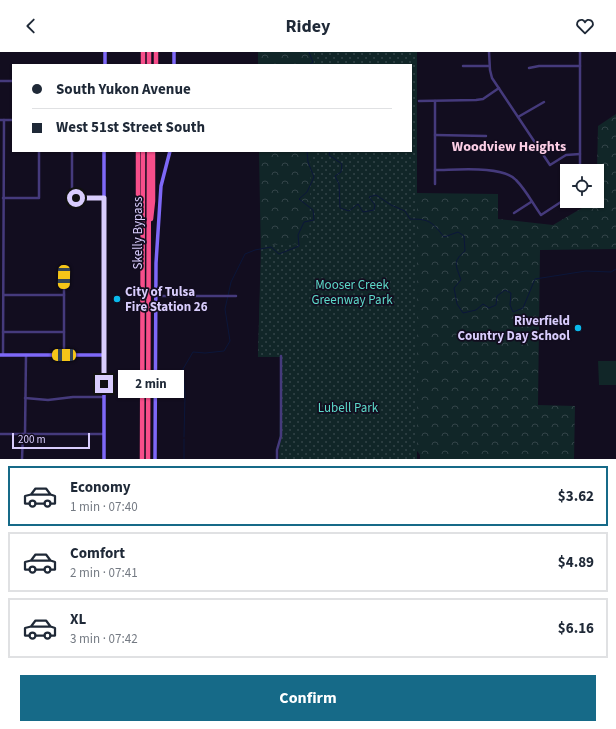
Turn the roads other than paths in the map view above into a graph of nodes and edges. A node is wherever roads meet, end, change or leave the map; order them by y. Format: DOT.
graph roads {
  1 [pos="105,52"];
  2 [pos="143,52"];
  3 [pos="149,52"];
  4 [pos="156,52"];
  5 [pos="174,52"];
  6 [pos="489,52"];
  7 [pos="580,52"];
  8 [pos="104,64"];
  9 [pos="143,64"];
  10 [pos="149,64"];
  11 [pos="156,64"];
  12 [pos="174,64"];
  13 [pos="463,66"];
  14 [pos="489,66"];
  15 [pos="580,66"];
  16 [pos="528,68"];
  17 [pos="0,81"];
  18 [pos="12,81"];
  19 [pos="499,88"];
  20 [pos="419,101"];
  21 [pos="435,101"];
  22 [pos="544,102"];
  23 [pos="518,117"];
  24 [pos="0,120"];
  25 [pos="4,120"];
  26 [pos="12,120"];
  27 [pos="435,136"];
  28 [pos="486,136"];
  29 [pos="40,152"];
  30 [pos="72,152"];
  31 [pos="104,152"];
  32 [pos="138,152"];
  33 [pos="143,152"];
  34 [pos="149,152"];
  35 [pos="153,152"];
  36 [pos="170,152"];
  37 [pos="580,154"];
  38 [pos="580,164"];
  39 [pos="435,170"];
  40 [pos="435,184"];
  41 [pos="4,198"];
  42 [pos="104,198"];
  43 [pos="531,202"];
  44 [pos="560,203"];
  45 [pos="514,213"];
  46 [pos="143,241"];
  47 [pos="149,241"];
  48 [pos="0,258"];
  49 [pos="4,258"];
  50 [pos="64,277"];
  51 [pos="4,295"];
  52 [pos="64,295"];
  53 [pos="156,296"];
  54 [pos="236,296"];
  55 [pos="3,332"];
  56 [pos="64,332"];
  57 [pos="2,355"];
  58 [pos="26,355"];
  59 [pos="64,355"];
  60 [pos="104,355"];
  61 [pos="281,356"];
  62 [pos="104,397"];
  63 [pos="25,398"];
  64 [pos="0,434"];
  65 [pos="24,434"];
  66 [pos="104,434"];
  67 [pos="22,459"];
  68 [pos="104,459"];
  69 [pos="142,459"];
  70 [pos="148,459"];
  71 [pos="155,459"];
  72 [pos="277,459"];
  1 -- 8 [label="street"];
  2 -- 9 [label="highway"];
  3 -- 10 [label="highway"];
  4 -- 11 [label="highway"];
  5 -- 12 [label="street"];
  6 -- 14 [label="street"];
  7 -- 15 [label="street"];
  13 -- 14 [label="street"];
  14 -- 19 [label="street"];
  15 -- 16 [label="street"];
  15 -- 37 [label="street"];
  17 -- 18 [label="street"];
  19 -- 21 [label="street"];
  19 -- 23 [label="street"];
  20 -- 21 [label="street"];
  21 -- 27 [label="street"];
  22 -- 23 [label="street"];
  23 -- 37 [label="street"];
  24 -- 25 [label="street"];
  25 -- 26 [label="street"];
  25 -- 41 [label="street"];
  27 -- 28 [label="street"];
  27 -- 39 [label="street"];
  29 -- 41 [label="street"];
  30 -- 42 [label="street"];
  31 -- 42 [label="street"];
  32 -- 46 [label="highway"];
  33 -- 46 [label="highway, Skelly Bypass"];
  34 -- 47 [label="highway, Skelly Bypass"];
  35 -- 47 [label="highway"];
  36 -- 53 [label="street"];
  37 -- 38 [label="street"];
  39 -- 40 [label="street"];
  39 -- 43 [label="street"];
  41 -- 49 [label="street"];
  42 -- 60 [label="street"];
  43 -- 44 [label="street"];
  43 -- 45 [label="street"];
  46 -- 69 [label="highway, Skelly Bypass"];
  47 -- 70 [label="highway, Skelly Bypass"];
  48 -- 49 [label="street"];
  49 -- 51 [label="street"];
  50 -- 52 [label="street"];
  51 -- 52 [label="street"];
  51 -- 55 [label="street"];
  52 -- 56 [label="street"];
  53 -- 54 [label="street"];
  53 -- 71 [label="street"];
  55 -- 56 [label="street"];
  55 -- 57 [label="street"];
  56 -- 59 [label="street"];
  57 -- 58 [label="street"];
  58 -- 59 [label="street"];
  58 -- 63 [label="street"];
  59 -- 60 [label="street"];
  60 -- 62 [label="street"];
  61 -- 72 [label="street"];
  62 -- 63 [label="street"];
  62 -- 66 [label="street"];
  63 -- 65 [label="street"];
  64 -- 65 [label="street"];
  65 -- 66 [label="street"];
  65 -- 67 [label="street"];
  66 -- 68 [label="street"];
}
